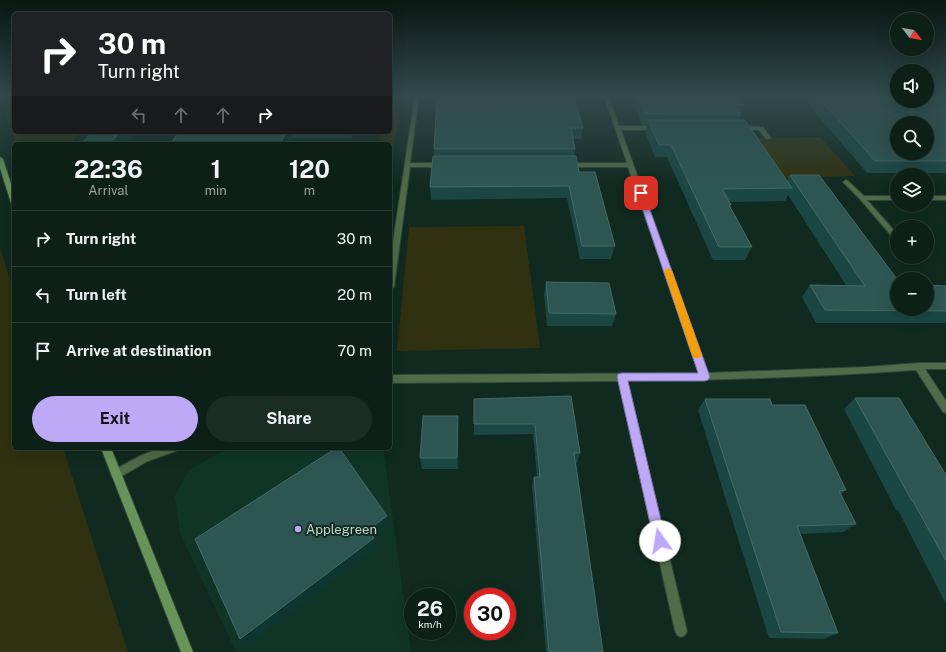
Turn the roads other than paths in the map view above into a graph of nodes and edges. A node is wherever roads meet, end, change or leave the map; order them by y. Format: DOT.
graph roads {
  1 [pos="413,126"];
  2 [pos="618,128"];
  3 [pos="658,128"];
  4 [pos="737,128"];
  5 [pos="768,138"];
  6 [pos="0,159"];
  7 [pos="407,165"];
  8 [pos="447,165"];
  9 [pos="559,165"];
  10 [pos="631,165"];
  11 [pos="846,182"];
  12 [pos="12,197"];
  13 [pos="862,198"];
  14 [pos="890,198"];
  15 [pos="934,198"];
  16 [pos="946,198"];
  17 [pos="890,230"];
  18 [pos="392,273"];
  19 [pos="918,366"];
  20 [pos="946,366"];
  21 [pos="622,377"];
  22 [pos="705,377"];
  23 [pos="392,379"];
  24 [pos="946,409"];
  25 [pos="107,450"];
  26 [pos="167,450"];
  27 [pos="116,474"];
  28 [pos="681,631"];
  29 [pos="187,652"];
  1 -- 7 [label="street"];
  2 -- 3 [label="street"];
  2 -- 10 [label="street"];
  4 -- 5 [label="street"];
  6 -- 12 [label="main road"];
  7 -- 8 [label="street"];
  7 -- 18 [label="street"];
  9 -- 10 [label="street"];
  10 -- 22 [label="street"];
  11 -- 13 [label="street"];
  13 -- 14 [label="street"];
  13 -- 17 [label="street"];
  15 -- 16 [label="street"];
  19 -- 20 [label="street"];
  19 -- 22 [label="street"];
  19 -- 24 [label="street"];
  21 -- 22 [label="street"];
  21 -- 23 [label="street"];
  21 -- 28 [label="street"];
  25 -- 27 [label="main road"];
  26 -- 27 [label="street"];
  27 -- 29 [label="main road"];
}
